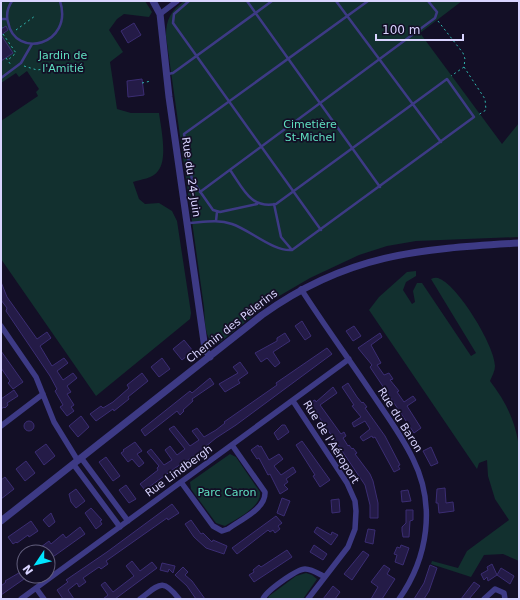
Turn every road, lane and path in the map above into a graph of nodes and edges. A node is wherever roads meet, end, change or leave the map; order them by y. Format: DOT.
graph roads {
  1 [pos="12,1"];
  2 [pos="61,1"];
  3 [pos="153,1"];
  4 [pos="177,1"];
  5 [pos="189,1"];
  6 [pos="247,1"];
  7 [pos="272,1"];
  8 [pos="336,1"];
  9 [pos="368,1"];
  10 [pos="428,1"];
  11 [pos="256,13"];
  12 [pos="160,14"];
  13 [pos="36,16"];
  14 [pos="348,16"];
  15 [pos="1,18"];
  16 [pos="435,18"];
  17 [pos="7,19"];
  18 [pos="1,26"];
  19 [pos="2,28"];
  20 [pos="12,32"];
  21 [pos="3,34"];
  22 [pos="32,44"];
  23 [pos="196,56"];
  24 [pos="6,58"];
  25 [pos="288,59"];
  26 [pos="379,59"];
  27 [pos="8,60"];
  28 [pos="20,64"];
  29 [pos="464,67"];
  30 [pos="50,68"];
  31 [pos="13,69"];
  32 [pos="166,75"];
  33 [pos="1,78"];
  34 [pos="447,79"];
  35 [pos="151,82"];
  36 [pos="142,83"];
  37 [pos="229,102"];
  38 [pos="320,103"];
  39 [pos="413,104"];
  40 [pos="474,117"];
  41 [pos="441,142"];
  42 [pos="261,147"];
  43 [pos="352,148"];
  44 [pos="230,170"];
  45 [pos="380,187"];
  46 [pos="200,192"];
  47 [pos="293,192"];
  48 [pos="258,204"];
  49 [pos="274,204"];
  50 [pos="216,212"];
  51 [pos="216,220"];
  52 [pos="186,224"];
  53 [pos="321,230"];
  54 [pos="519,243"];
  55 [pos="292,250"];
  56 [pos="301,289"];
  57 [pos="1,326"];
  58 [pos="210,357"];
  59 [pos="349,359"];
  60 [pos="43,394"];
  61 [pos="293,401"];
  62 [pos="1,426"];
  63 [pos="232,445"];
  64 [pos="78,462"];
  65 [pos="181,482"];
  66 [pos="1,521"];
  67 [pos="128,521"];
  68 [pos="120,526"];
  69 [pos="325,577"];
  70 [pos="36,588"];
  71 [pos="20,599"];
  72 [pos="44,599"];
  73 [pos="140,599"];
  74 [pos="179,599"];
  75 [pos="264,599"];
  76 [pos="308,599"];
  77 [pos="399,599"];
  78 [pos="484,599"];
  79 [pos="504,599"];
  1 -- 17 [label="lane"];
  2 -- 22 [label="lane"];
  3 -- 12 [label="street, Rue du 24-Juin"];
  4 -- 12 [label="street"];
  5 -- 23 [label="lane"];
  6 -- 11 [label="lane"];
  7 -- 11 [label="lane"];
  8 -- 14 [label="lane"];
  9 -- 14 [label="lane"];
  10 -- 16 [label="lane"];
  11 -- 23 [label="lane"];
  11 -- 25 [label="lane"];
  12 -- 32 [label="street, Rue du 24-Juin"];
  13 -- 20 [label="path"];
  14 -- 25 [label="lane"];
  14 -- 26 [label="lane"];
  15 -- 17 [label="lane"];
  16 -- 26 [label="lane"];
  16 -- 29 [label="path"];
  17 -- 20 [label="lane"];
  18 -- 19 [label="path"];
  20 -- 22 [label="lane"];
  21 -- 27 [label="path"];
  22 -- 28 [label="lane"];
  23 -- 32 [label="lane"];
  23 -- 37 [label="lane"];
  24 -- 27 [label="path"];
  25 -- 37 [label="lane"];
  25 -- 38 [label="lane"];
  26 -- 38 [label="lane"];
  26 -- 39 [label="lane"];
  27 -- 31 [label="path"];
  28 -- 30 [label="path"];
  28 -- 31 [label="lane"];
  29 -- 34 [label="path"];
  29 -- 40 [label="path"];
  31 -- 33 [label="lane"];
  32 -- 52 [label="street, Rue du 24-Juin"];
  34 -- 39 [label="lane"];
  34 -- 40 [label="lane"];
  35 -- 36 [label="path"];
  37 -- 42 [label="lane"];
  37 -- 46 [label="lane"];
  38 -- 42 [label="lane"];
  38 -- 43 [label="lane"];
  39 -- 41 [label="lane"];
  39 -- 43 [label="lane"];
  40 -- 41 [label="lane"];
  41 -- 45 [label="lane"];
  42 -- 44 [label="lane"];
  42 -- 47 [label="lane"];
  43 -- 45 [label="lane"];
  43 -- 47 [label="lane"];
  44 -- 46 [label="lane"];
  44 -- 48 [label="lane"];
  45 -- 53 [label="lane"];
  46 -- 50 [label="lane"];
  47 -- 49 [label="lane"];
  47 -- 53 [label="lane"];
  48 -- 49 [label="lane"];
  48 -- 50 [label="lane"];
  49 -- 55 [label="lane"];
  50 -- 51 [label="lane"];
  51 -- 52 [label="lane"];
  51 -- 55 [label="lane"];
  52 -- 58 [label="street, Rue du 24-Juin"];
  53 -- 55 [label="lane"];
  54 -- 56 [label="street, Chemin des Pèlerins"];
  56 -- 58 [label="street, Chemin des Pèlerins"];
  56 -- 59 [label="street, Rue du Baron"];
  57 -- 60 [label="street"];
  58 -- 64 [label="street, Chemin des Pèlerins"];
  59 -- 61 [label="street, Rue Lindbergh"];
  59 -- 77 [label="street, Rue du Baron"];
  60 -- 62 [label="street"];
  60 -- 64 [label="street"];
  61 -- 63 [label="street, Rue Lindbergh"];
  61 -- 69 [label="street, Rue de l'Aéroport"];
  63 -- 65 [label="street, Rue Lindbergh"];
  63 -- 65 [label="street"];
  64 -- 66 [label="street, Chemin des Pèlerins"];
  64 -- 67 [label="street"];
  64 -- 68 [label="street"];
  65 -- 67 [label="street, Rue Lindbergh"];
  67 -- 68 [label="street, Rue Lindbergh"];
  68 -- 70 [label="street, Rue Lindbergh"];
  69 -- 75 [label="street"];
  69 -- 76 [label="street, Rue de l'Aéroport"];
  70 -- 71 [label="street, Rue Lindbergh"];
  70 -- 72 [label="street"];
  73 -- 74 [label="street"];
  78 -- 79 [label="street"];
}
